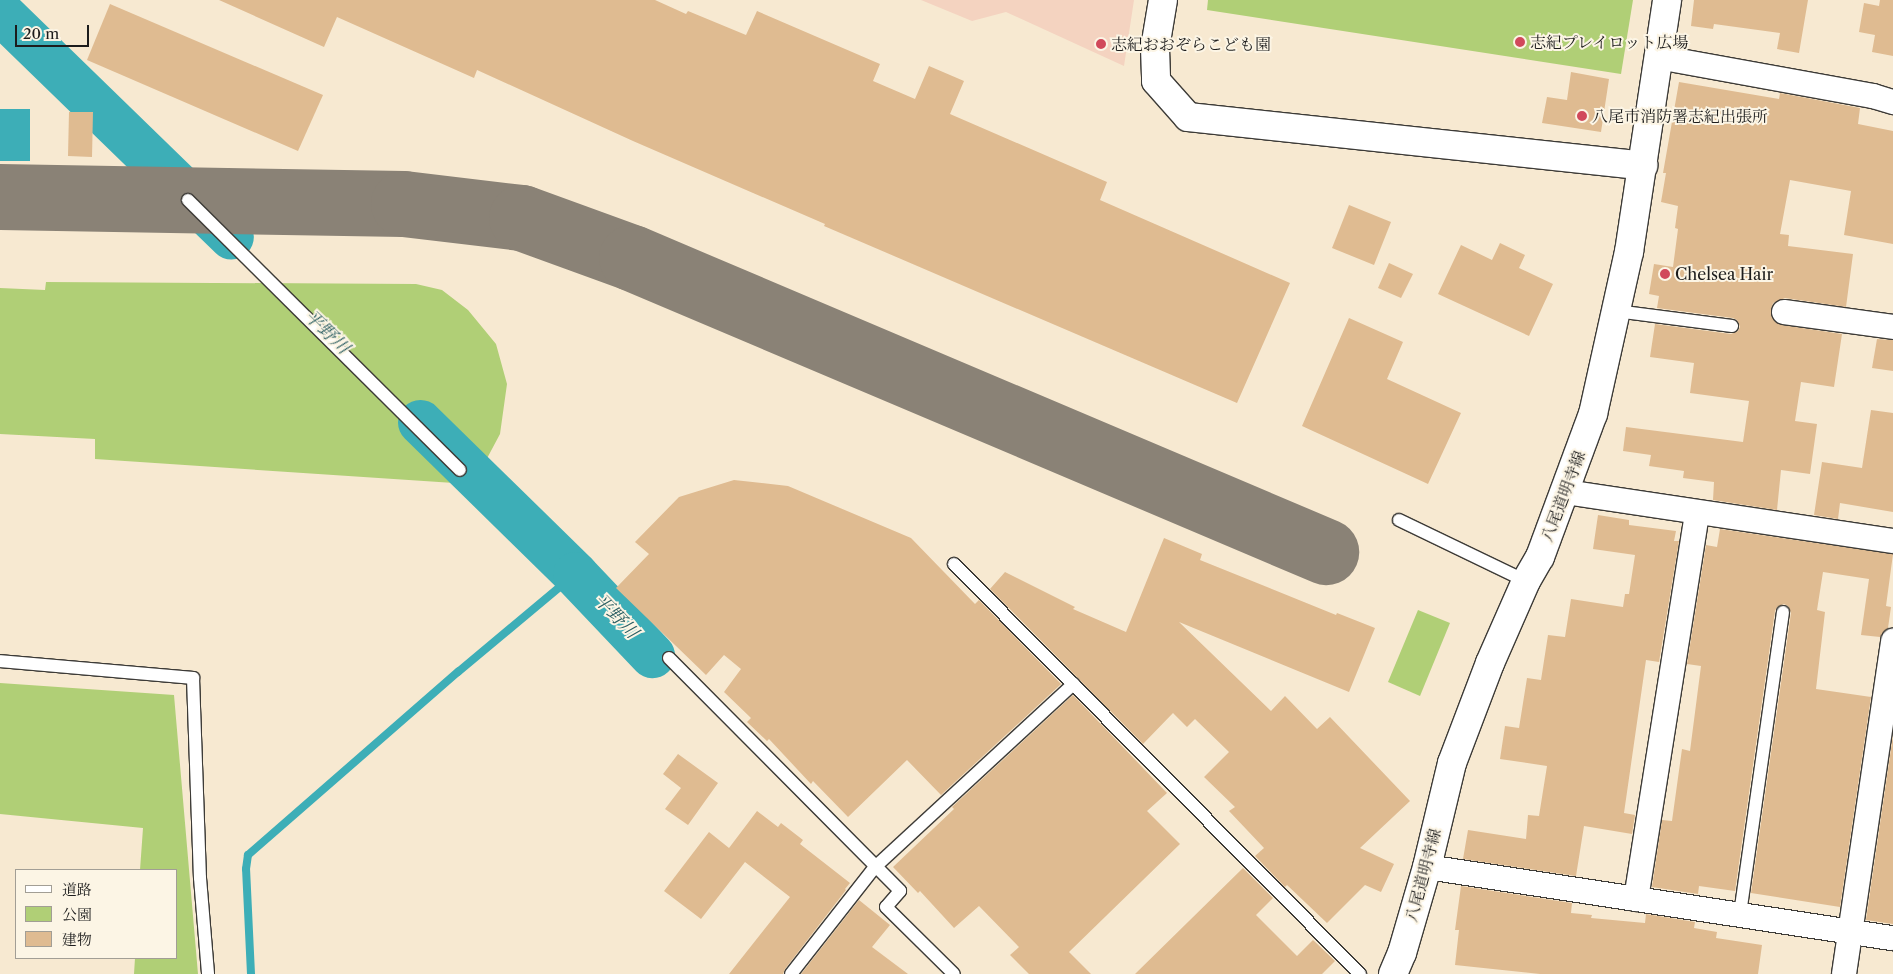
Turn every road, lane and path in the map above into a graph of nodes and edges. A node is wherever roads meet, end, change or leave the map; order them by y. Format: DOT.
graph roads {
  1 [pos="1163,0"];
  2 [pos="1667,0"];
  3 [pos="1658,57"];
  4 [pos="1893,102"];
  5 [pos="1643,166"];
  6 [pos="188,200"];
  7 [pos="1616,311"];
  8 [pos="1784,312"];
  9 [pos="1732,326"];
  10 [pos="1893,327"];
  11 [pos="460,470"];
  12 [pos="1565,492"];
  13 [pos="1697,513"];
  14 [pos="1399,520"];
  15 [pos="1893,541"];
  16 [pos="954,564"];
  17 [pos="1526,581"];
  18 [pos="1783,612"];
  19 [pos="1893,642"];
  20 [pos="669,658"];
  21 [pos="0,661"];
  22 [pos="1073,684"];
  23 [pos="876,867"];
  24 [pos="1427,867"];
  25 [pos="1636,899"];
  26 [pos="1740,914"];
  27 [pos="1851,931"];
  28 [pos="1893,938"];
  29 [pos="208,974"];
  30 [pos="791,974"];
  31 [pos="954,974"];
  32 [pos="1360,974"];
  33 [pos="1393,974"];
  34 [pos="1844,974"];
  1 -- 5 [label="main road"];
  2 -- 3 [label="main road, 八尾道明寺線"];
  3 -- 4 [label="street"];
  3 -- 5 [label="main road, 八尾道明寺線"];
  5 -- 7 [label="main road, 八尾道明寺線"];
  6 -- 11 [label="lane"];
  7 -- 9 [label="lane"];
  7 -- 12 [label="main road, 八尾道明寺線"];
  8 -- 10 [label="street"];
  12 -- 13 [label="street"];
  12 -- 17 [label="main road, 八尾道明寺線"];
  13 -- 15 [label="street"];
  13 -- 25 [label="street"];
  14 -- 17 [label="lane"];
  16 -- 22 [label="lane"];
  17 -- 24 [label="main road, 八尾道明寺線"];
  18 -- 26 [label="lane"];
  19 -- 27 [label="street"];
  20 -- 23 [label="lane"];
  21 -- 29 [label="lane"];
  22 -- 23 [label="lane"];
  22 -- 32 [label="lane"];
  23 -- 30 [label="lane"];
  23 -- 31 [label="lane"];
  24 -- 25 [label="street"];
  24 -- 33 [label="main road, 八尾道明寺線"];
  25 -- 26 [label="street"];
  26 -- 27 [label="street"];
  27 -- 28 [label="street"];
  27 -- 34 [label="street"];
}
